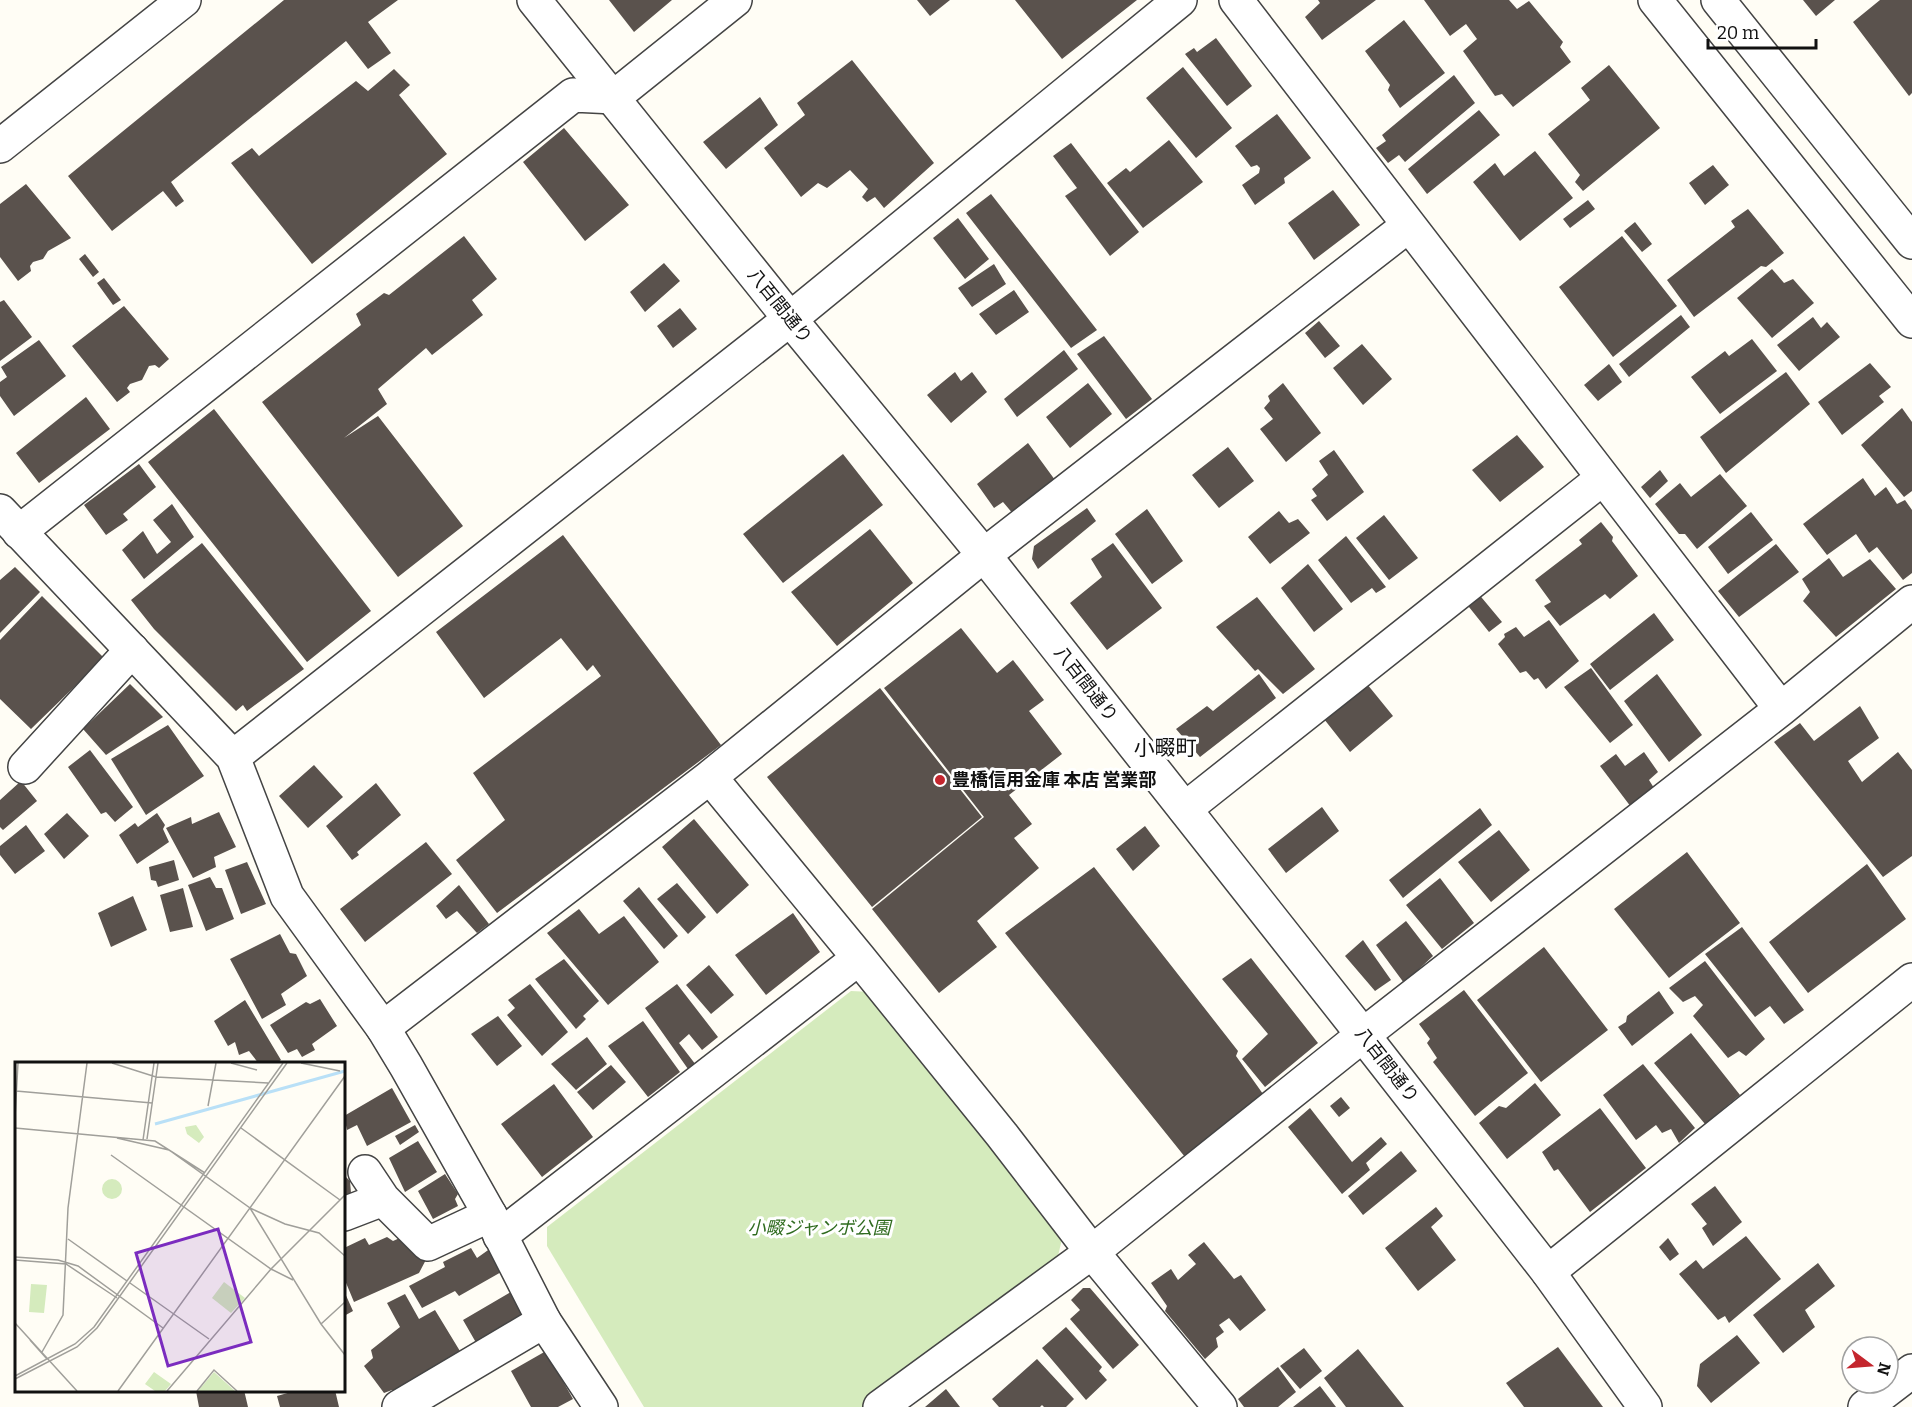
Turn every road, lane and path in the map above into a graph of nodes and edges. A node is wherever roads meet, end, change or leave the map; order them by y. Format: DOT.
graph roads {
  1 [pos="184,0"];
  2 [pos="534,0"];
  3 [pos="735,0"];
  4 [pos="1180,0"];
  5 [pos="1236,0"];
  6 [pos="1655,0"];
  7 [pos="1718,0"];
  8 [pos="614,97"];
  9 [pos="0,146"];
  10 [pos="1409,225"];
  11 [pos="1912,242"];
  12 [pos="790,319"];
  13 [pos="1912,321"];
  14 [pos="1604,478"];
  15 [pos="9,521"];
  16 [pos="984,555"];
  17 [pos="1912,602"];
  18 [pos="132,651"];
  19 [pos="1781,709"];
  20 [pos="233,757"];
  21 [pos="25,767"];
  22 [pos="710,777"];
  23 [pos="1185,809"];
  24 [pos="859,957"];
  25 [pos="1912,980"];
  26 [pos="383,1028"];
  27 [pos="1363,1035"];
  28 [pos="365,1172"];
  29 [pos="383,1199"];
  30 [pos="345,1214"];
  31 [pos="495,1225"];
  32 [pos="1092,1252"];
  33 [pos="1548,1272"];
  34 [pos="544,1321"];
  35 [pos="1912,1371"];
  36 [pos="881,1406"];
  37 [pos="399,1407"];
  38 [pos="601,1407"];
  39 [pos="1220,1407"];
  40 [pos="1645,1407"];
  41 [pos="1865,1407"];
  1 -- 9 [label="street"];
  2 -- 8 [label="street, 八百間通り"];
  3 -- 8 [label="street"];
  4 -- 12 [label="street"];
  5 -- 10 [label="street"];
  6 -- 13 [label="street"];
  7 -- 11 [label="street"];
  8 -- 12 [label="street, 八百間通り"];
  8 -- 15 [label="street"];
  10 -- 14 [label="street"];
  10 -- 16 [label="street"];
  12 -- 16 [label="street, 八百間通り"];
  12 -- 20 [label="street"];
  14 -- 19 [label="street"];
  14 -- 23 [label="street"];
  15 -- 18 [label="street"];
  16 -- 22 [label="street"];
  16 -- 23 [label="street, 八百間通り"];
  17 -- 19 [label="street"];
  18 -- 20 [label="street"];
  18 -- 21 [label="street"];
  19 -- 27 [label="street"];
  20 -- 26 [label="street"];
  22 -- 24 [label="street"];
  22 -- 26 [label="street"];
  23 -- 27 [label="street, 八百間通り"];
  24 -- 31 [label="street"];
  24 -- 32 [label="street"];
  25 -- 33 [label="street"];
  26 -- 31 [label="street"];
  27 -- 32 [label="street"];
  27 -- 33 [label="street, 八百間通り"];
  28 -- 29 [label="street"];
  29 -- 30 [label="street"];
  29 -- 31 [label="street"];
  31 -- 34 [label="street"];
  32 -- 36 [label="street"];
  32 -- 39 [label="street"];
  33 -- 40 [label="street, 八百間通り"];
  34 -- 37 [label="street"];
  34 -- 38 [label="street"];
  35 -- 41 [label="street"];
}
